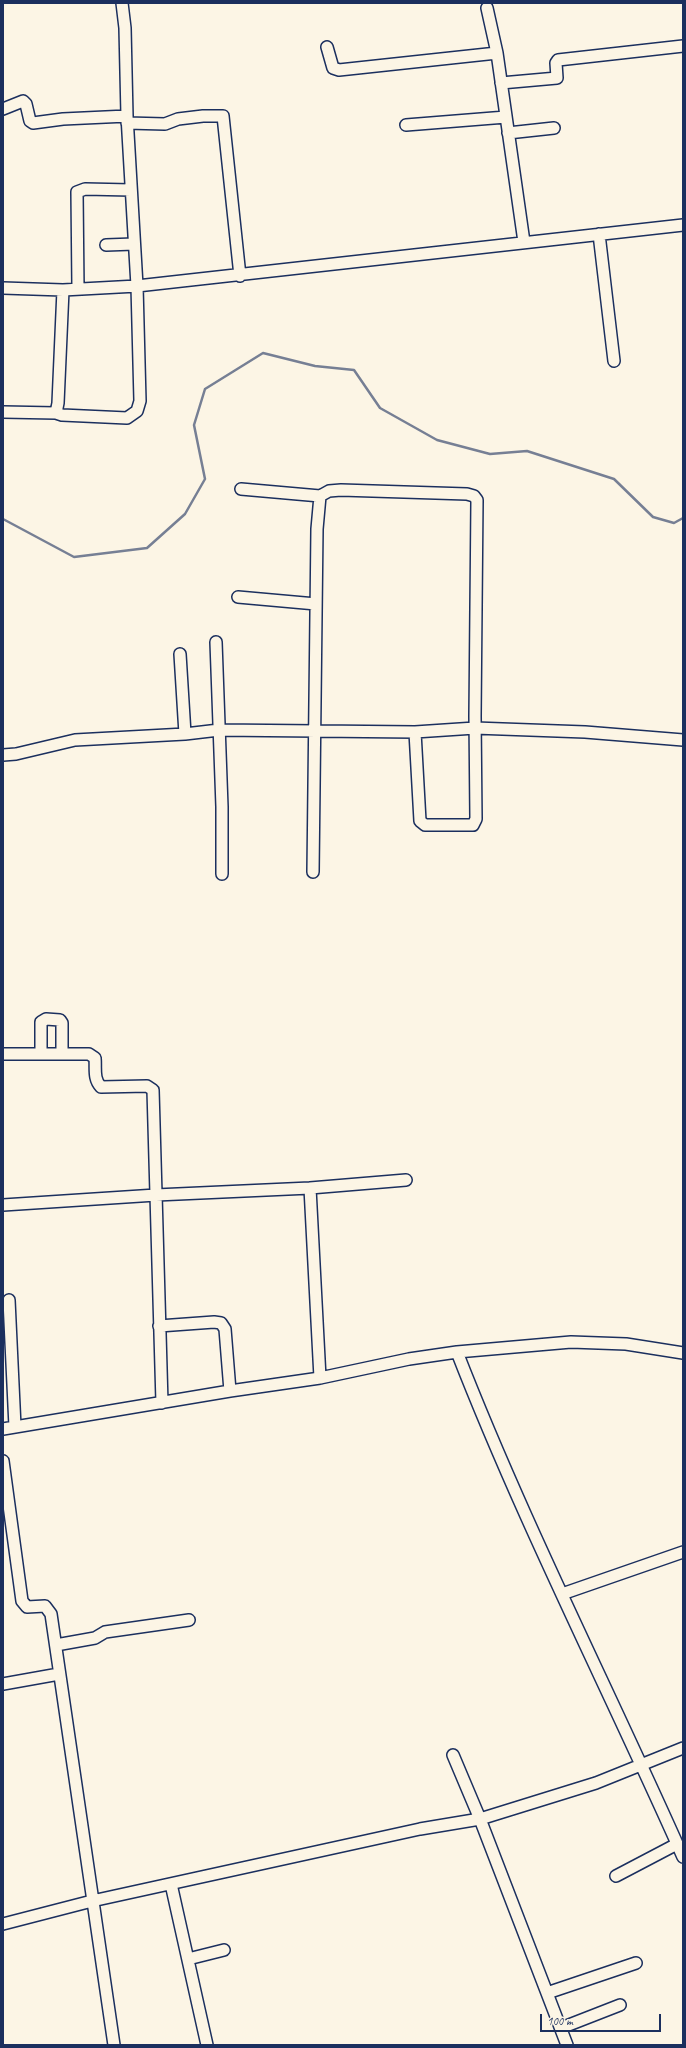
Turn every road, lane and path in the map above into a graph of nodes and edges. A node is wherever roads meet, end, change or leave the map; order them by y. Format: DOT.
graph roads {
  1 [pos="122,3"];
  2 [pos="487,8"];
  3 [pos="683,46"];
  4 [pos="327,47"];
  5 [pos="497,53"];
  6 [pos="501,84"];
  7 [pos="3,109"];
  8 [pos="506,117"];
  9 [pos="127,120"];
  10 [pos="406,125"];
  11 [pos="554,128"];
  12 [pos="508,133"];
  13 [pos="131,190"];
  14 [pos="683,225"];
  15 [pos="599,234"];
  16 [pos="524,242"];
  17 [pos="134,244"];
  18 [pos="106,245"];
  19 [pos="240,276"];
  20 [pos="137,286"];
  21 [pos="3,288"];
  22 [pos="78,289"];
  23 [pos="62,290"];
  24 [pos="614,361"];
  25 [pos="3,412"];
  26 [pos="56,413"];
  27 [pos="241,489"];
  28 [pos="320,496"];
  29 [pos="238,597"];
  30 [pos="316,604"];
  31 [pos="216,642"];
  32 [pos="180,654"];
  33 [pos="475,728"];
  34 [pos="219,730"];
  35 [pos="314,731"];
  36 [pos="415,732"];
  37 [pos="185,734"];
  38 [pos="683,740"];
  39 [pos="3,755"];
  40 [pos="313,872"];
  41 [pos="222,874"];
  42 [pos="3,1054"];
  43 [pos="41,1054"];
  44 [pos="62,1054"];
  45 [pos="406,1180"];
  46 [pos="310,1188"];
  47 [pos="156,1194"];
  48 [pos="3,1205"];
  49 [pos="9,1300"];
  50 [pos="159,1326"];
  51 [pos="457,1352"];
  52 [pos="683,1353"];
  53 [pos="320,1378"];
  54 [pos="230,1391"];
  55 [pos="162,1403"];
  56 [pos="14,1427"];
  57 [pos="3,1429"];
  58 [pos="3,1461"];
  59 [pos="683,1552"];
  60 [pos="562,1594"];
  61 [pos="189,1620"];
  62 [pos="56,1646"];
  63 [pos="59,1674"];
  64 [pos="3,1684"];
  65 [pos="683,1748"];
  66 [pos="453,1755"];
  67 [pos="641,1764"];
  68 [pos="480,1819"];
  69 [pos="677,1844"];
  70 [pos="683,1857"];
  71 [pos="616,1876"];
  72 [pos="171,1884"];
  73 [pos="92,1901"];
  74 [pos="3,1924"];
  75 [pos="224,1950"];
  76 [pos="188,1959"];
  77 [pos="636,1963"];
  78 [pos="547,1993"];
  79 [pos="620,2005"];
  80 [pos="561,2028"];
  81 [pos="114,2045"];
  82 [pos="208,2045"];
  83 [pos="567,2045"];
  1 -- 9 [label="street"];
  2 -- 5 [label="street"];
  3 -- 6 [label="street"];
  4 -- 5 [label="street"];
  5 -- 6 [label="street"];
  6 -- 8 [label="street"];
  7 -- 9 [label="street"];
  8 -- 10 [label="street"];
  8 -- 12 [label="street"];
  9 -- 13 [label="street"];
  9 -- 19 [label="street"];
  11 -- 12 [label="street"];
  12 -- 16 [label="street"];
  13 -- 17 [label="street"];
  13 -- 22 [label="street"];
  14 -- 15 [label="street"];
  15 -- 16 [label="street"];
  15 -- 24 [label="street"];
  16 -- 19 [label="street"];
  17 -- 18 [label="street"];
  17 -- 20 [label="street"];
  19 -- 20 [label="street"];
  20 -- 22 [label="street"];
  20 -- 26 [label="street"];
  21 -- 23 [label="street"];
  22 -- 23 [label="street"];
  23 -- 26 [label="street"];
  25 -- 26 [label="street"];
  27 -- 28 [label="street"];
  28 -- 30 [label="street"];
  28 -- 33 [label="street"];
  29 -- 30 [label="street"];
  30 -- 35 [label="street"];
  31 -- 34 [label="street"];
  32 -- 37 [label="street"];
  33 -- 36 [label="street"];
  33 -- 36 [label="street"];
  33 -- 38 [label="street"];
  34 -- 35 [label="street"];
  34 -- 37 [label="street"];
  34 -- 41 [label="street"];
  35 -- 36 [label="street"];
  35 -- 40 [label="street"];
  37 -- 39 [label="street"];
  42 -- 43 [label="street"];
  43 -- 44 [label="street"];
  43 -- 44 [label="street"];
  44 -- 47 [label="street"];
  45 -- 46 [label="street"];
  46 -- 47 [label="street"];
  46 -- 53 [label="street"];
  47 -- 48 [label="street"];
  47 -- 50 [label="street"];
  49 -- 56 [label="street"];
  50 -- 54 [label="street"];
  50 -- 55 [label="street"];
  51 -- 52 [label="street"];
  51 -- 53 [label="street"];
  51 -- 60 [label="street"];
  53 -- 54 [label="street"];
  54 -- 55 [label="street"];
  55 -- 56 [label="street"];
  56 -- 57 [label="street"];
  58 -- 62 [label="street"];
  59 -- 60 [label="street"];
  60 -- 67 [label="street"];
  61 -- 62 [label="street"];
  62 -- 63 [label="street"];
  63 -- 64 [label="street"];
  63 -- 73 [label="street"];
  65 -- 67 [label="street"];
  66 -- 68 [label="street"];
  67 -- 68 [label="street"];
  67 -- 69 [label="street"];
  68 -- 72 [label="street"];
  68 -- 78 [label="street"];
  69 -- 70 [label="street"];
  69 -- 71 [label="street"];
  72 -- 73 [label="street"];
  72 -- 76 [label="street"];
  73 -- 74 [label="street"];
  73 -- 81 [label="street"];
  75 -- 76 [label="street"];
  76 -- 82 [label="street"];
  77 -- 78 [label="street"];
  78 -- 80 [label="street"];
  79 -- 80 [label="street"];
  80 -- 83 [label="street"];
}
